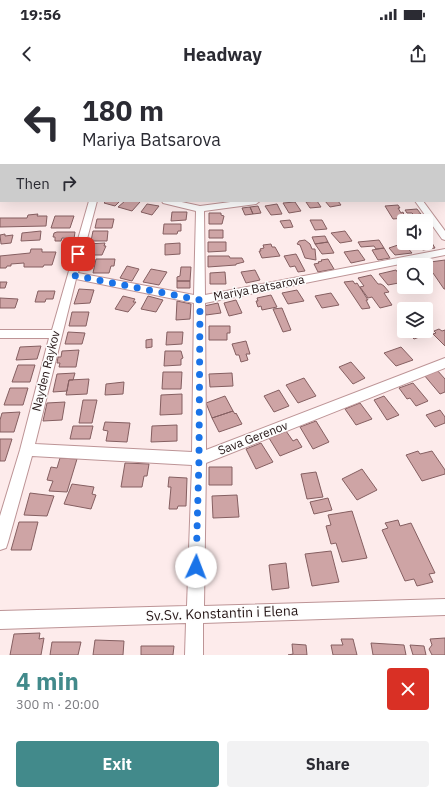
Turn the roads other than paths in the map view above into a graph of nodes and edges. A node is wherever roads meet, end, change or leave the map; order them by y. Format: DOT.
graph roads {
  1 [pos="93,202"];
  2 [pos="170,202"];
  3 [pos="249,202"];
  4 [pos="420,202"];
  5 [pos="200,209"];
  6 [pos="445,237"];
  7 [pos="445,252"];
  8 [pos="72,275"];
  9 [pos="200,300"];
  10 [pos="0,334"];
  11 [pos="56,334"];
  12 [pos="445,363"];
  13 [pos="27,450"];
  14 [pos="199,459"];
  15 [pos="0,542"];
  16 [pos="445,606"];
  17 [pos="194,614"];
  18 [pos="0,620"];
  19 [pos="194,655"];
  1 -- 8 [label="street, Nayden Raykov"];
  2 -- 5 [label="street"];
  3 -- 5 [label="street"];
  4 -- 6 [label="street"];
  5 -- 9 [label="street"];
  7 -- 9 [label="street, Mariya Batsarova"];
  8 -- 9 [label="street, Mariya Batsarova"];
  8 -- 11 [label="street, Nayden Raykov"];
  9 -- 14 [label="street"];
  10 -- 11 [label="street"];
  11 -- 13 [label="street, Nayden Raykov"];
  12 -- 14 [label="street, Sava Gerenov"];
  13 -- 14 [label="street, Sava Gerenov"];
  13 -- 15 [label="street, Nayden Raykov"];
  14 -- 17 [label="street"];
  16 -- 17 [label="street, Sv.Sv. Konstantin i Elena"];
  17 -- 18 [label="street, Sv.Sv. Konstantin i Elena"];
  17 -- 19 [label="street"];
}
